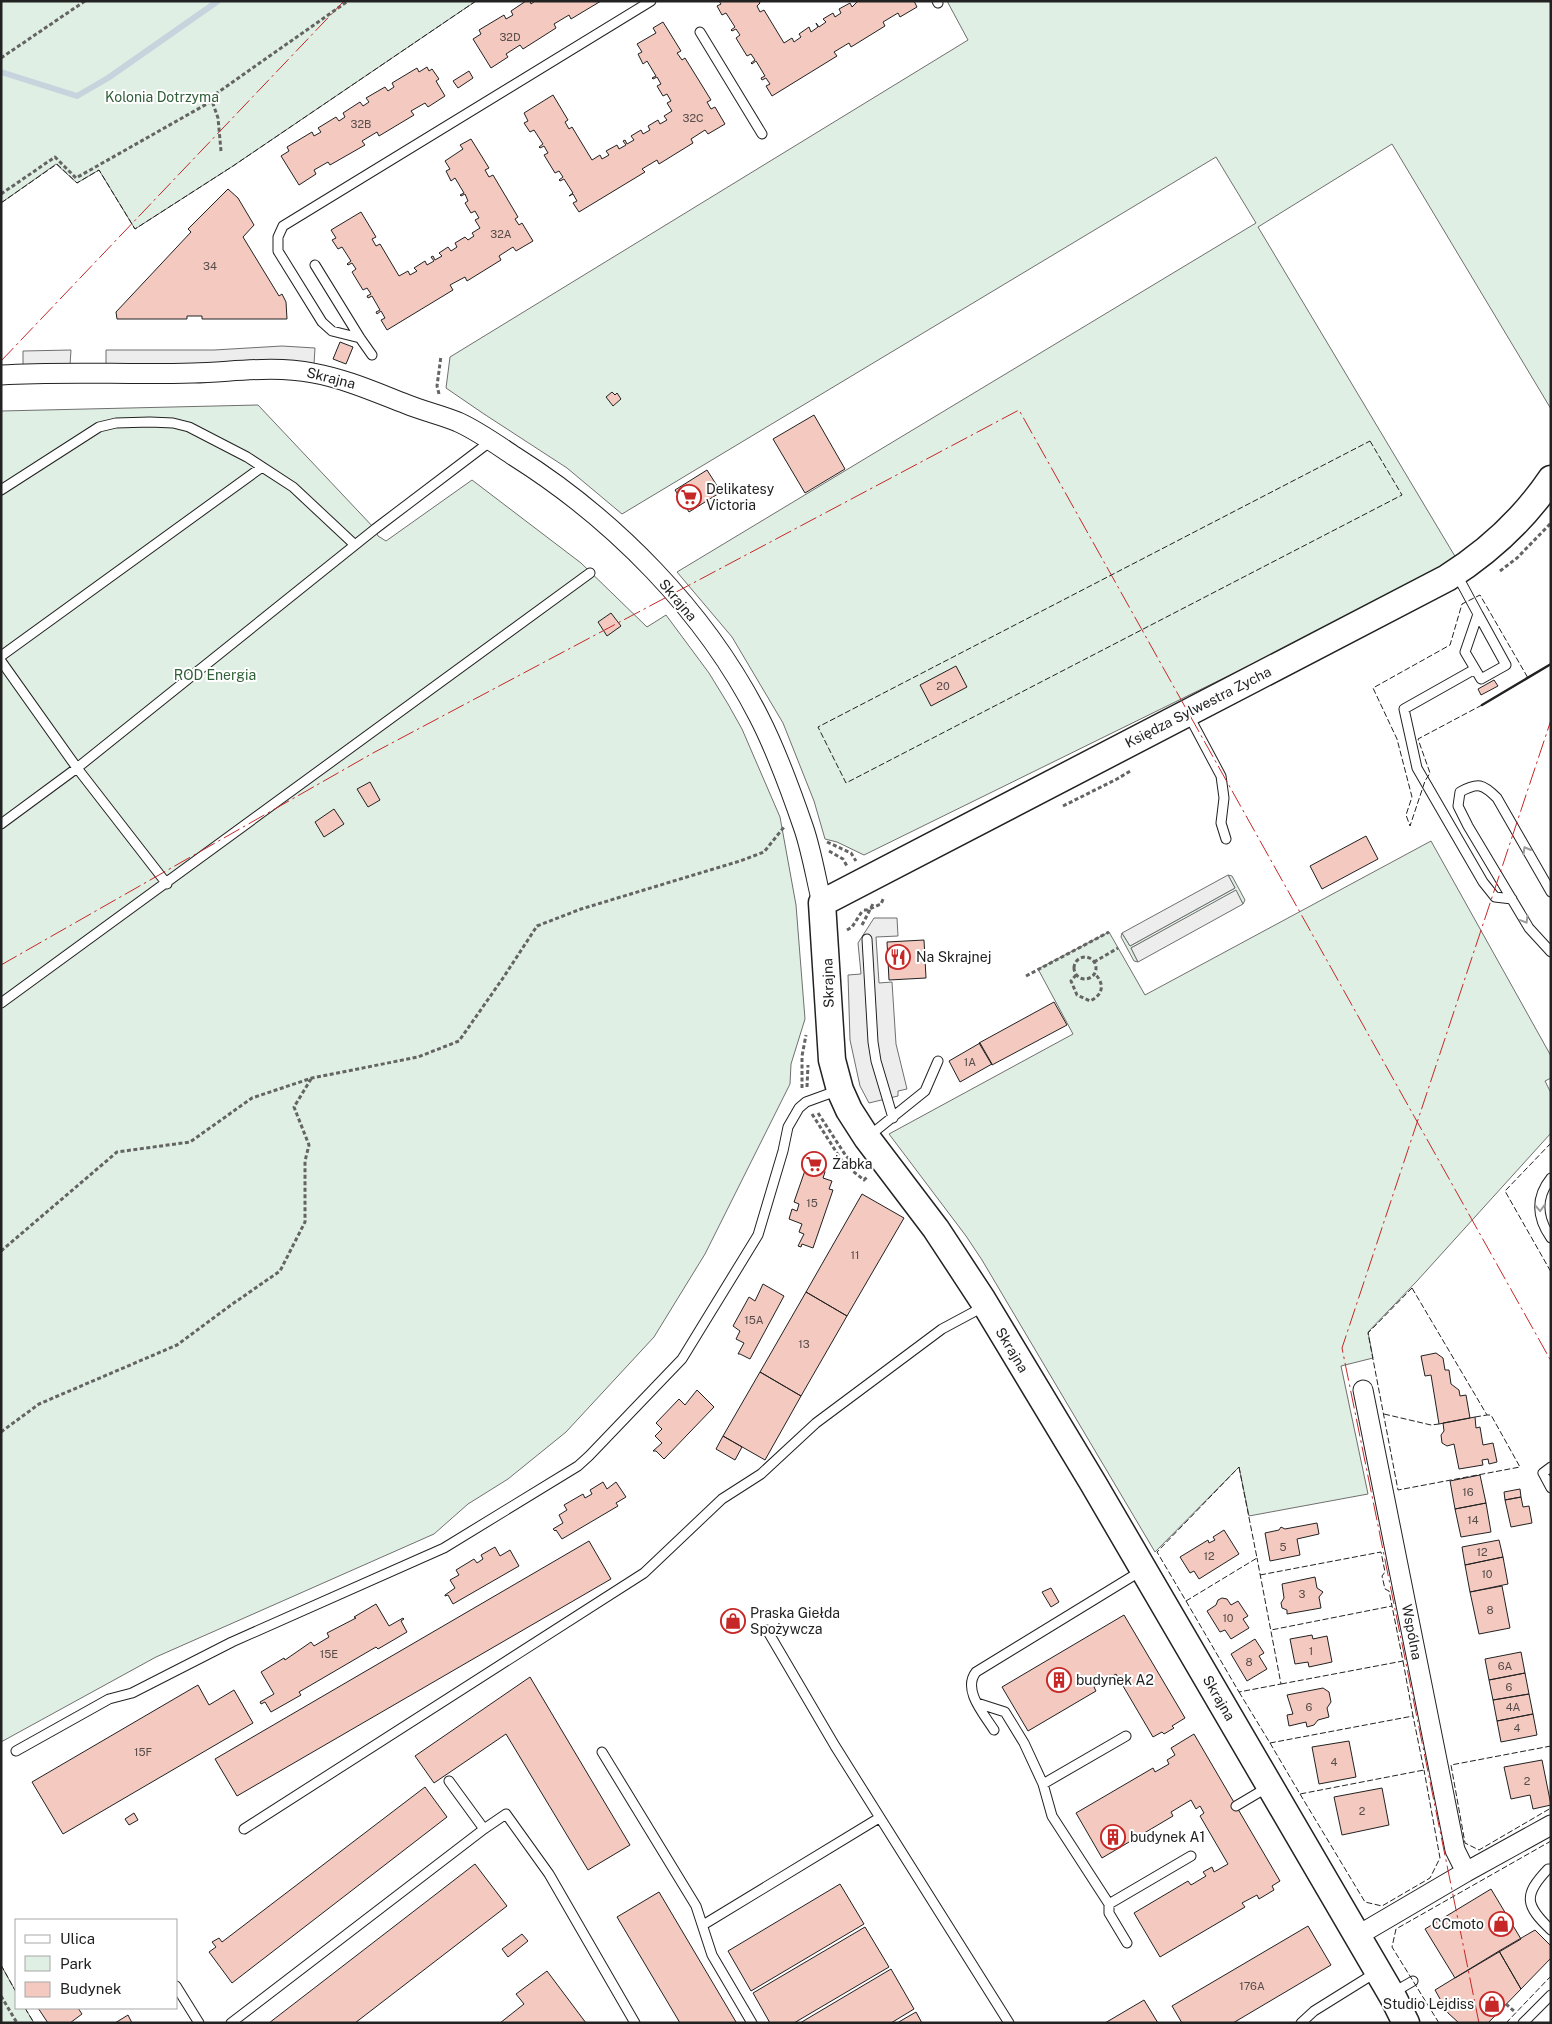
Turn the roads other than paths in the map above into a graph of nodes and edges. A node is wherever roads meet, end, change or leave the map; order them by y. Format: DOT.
graph roads {
  1 [pos="651,1"];
  2 [pos="700,32"];
  3 [pos="762,134"];
  4 [pos="316,265"];
  5 [pos="360,338"];
  6 [pos="372,355"];
  7 [pos="1,375"];
  8 [pos="492,441"];
  9 [pos="262,467"];
  10 [pos="1551,479"];
  11 [pos="1,490"];
  12 [pos="355,545"];
  13 [pos="1456,572"];
  14 [pos="590,573"];
  15 [pos="1478,614"];
  16 [pos="1,656"];
  17 [pos="1,661"];
  18 [pos="1475,669"];
  19 [pos="1187,712"];
  20 [pos="77,768"];
  21 [pos="1,824"];
  22 [pos="1226,838"];
  23 [pos="167,884"];
  24 [pos="1551,892"];
  25 [pos="1512,899"];
  26 [pos="822,903"];
  27 [pos="867,939"];
  28 [pos="1551,952"];
  29 [pos="1,1003"];
  30 [pos="938,1061"];
  31 [pos="840,1090"];
  32 [pos="893,1118"];
  33 [pos="867,1138"];
  34 [pos="1551,1178"];
  35 [pos="1551,1238"];
  36 [pos="985,1305"];
  37 [pos="1363,1390"];
  38 [pos="1551,1467"];
  39 [pos="1551,1488"];
  40 [pos="1144,1570"];
  41 [pos="767,1630"];
  42 [pos="977,1703"];
  43 [pos="994,1730"];
  44 [pos="1126,1736"];
  45 [pos="16,1751"];
  46 [pos="602,1752"];
  47 [pos="449,1781"];
  48 [pos="1043,1784"];
  49 [pos="1270,1786"];
  50 [pos="1236,1806"];
  51 [pos="880,1818"];
  52 [pos="1551,1825"];
  53 [pos="244,1829"];
  54 [pos="484,1829"];
  55 [pos="1191,1856"];
  56 [pos="1551,1869"];
  57 [pos="1466,1872"];
  58 [pos="1110,1904"];
  59 [pos="703,1925"];
  60 [pos="1551,1930"];
  61 [pos="1357,1936"];
  62 [pos="1127,1943"];
  63 [pos="1378,1971"];
  64 [pos="178,1989"];
  65 [pos="1399,1991"];
  66 [pos="1551,1995"];
  67 [pos="199,2023"];
  68 [pos="231,2023"];
  69 [pos="635,2023"];
  70 [pos="752,2023"];
  71 [pos="1008,2023"];
  72 [pos="1301,2023"];
  73 [pos="1406,2023"];
  74 [pos="1417,2023"];
  75 [pos="1523,2023"];
  1 -- 5 [label="lane"];
  2 -- 3 [label="lane"];
  4 -- 5 [label="lane"];
  5 -- 6 [label="lane"];
  7 -- 8 [label="street, Skrajna"];
  8 -- 12 [label="lane"];
  8 -- 26 [label="street, Skrajna"];
  9 -- 11 [label="lane"];
  9 -- 12 [label="lane"];
  9 -- 16 [label="lane"];
  10 -- 13 [label="street, Księdza Sylwestra Zycha"];
  12 -- 20 [label="lane"];
  13 -- 15 [label="lane"];
  13 -- 19 [label="street, Księdza Sylwestra Zycha"];
  14 -- 23 [label="lane"];
  15 -- 18 [label="lane"];
  15 -- 18 [label="lane"];
  17 -- 20 [label="lane"];
  18 -- 25 [label="lane"];
  19 -- 22 [label="lane"];
  19 -- 26 [label="street, Księdza Sylwestra Zycha"];
  20 -- 21 [label="lane"];
  20 -- 23 [label="lane"];
  23 -- 29 [label="lane"];
  24 -- 25 [label="lane, one-way"];
  25 -- 28 [label="lane, one-way"];
  26 -- 31 [label="street, Skrajna"];
  27 -- 32 [label="lane"];
  30 -- 32 [label="lane"];
  31 -- 33 [label="street, Skrajna"];
  31 -- 45 [label="lane"];
  32 -- 33 [label="lane"];
  33 -- 36 [label="street, Skrajna"];
  34 -- 35 [label="lane, one-way"];
  36 -- 40 [label="street, Skrajna"];
  36 -- 53 [label="lane"];
  37 -- 57 [label="street, Wspólna"];
  38 -- 39 [label="lane"];
  40 -- 42 [label="lane"];
  40 -- 49 [label="street, Skrajna"];
  41 -- 51 [label="lane"];
  42 -- 43 [label="lane"];
  42 -- 48 [label="lane"];
  44 -- 48 [label="lane"];
  46 -- 59 [label="lane"];
  47 -- 54 [label="lane"];
  48 -- 58 [label="lane"];
  49 -- 50 [label="lane"];
  49 -- 61 [label="street, Skrajna"];
  51 -- 59 [label="lane"];
  51 -- 71 [label="lane"];
  52 -- 57 [label="street"];
  54 -- 68 [label="lane"];
  54 -- 69 [label="lane"];
  55 -- 58 [label="lane"];
  56 -- 60 [label="lane"];
  57 -- 61 [label="street"];
  58 -- 62 [label="lane"];
  59 -- 70 [label="lane"];
  61 -- 63 [label="street, Skrajna"];
  63 -- 65 [label="street, Skrajna"];
  63 -- 72 [label="lane"];
  64 -- 67 [label="lane"];
  65 -- 73 [label="street, Skrajna"];
  65 -- 74 [label="street, Skrajna"];
  66 -- 75 [label="lane"];
}
